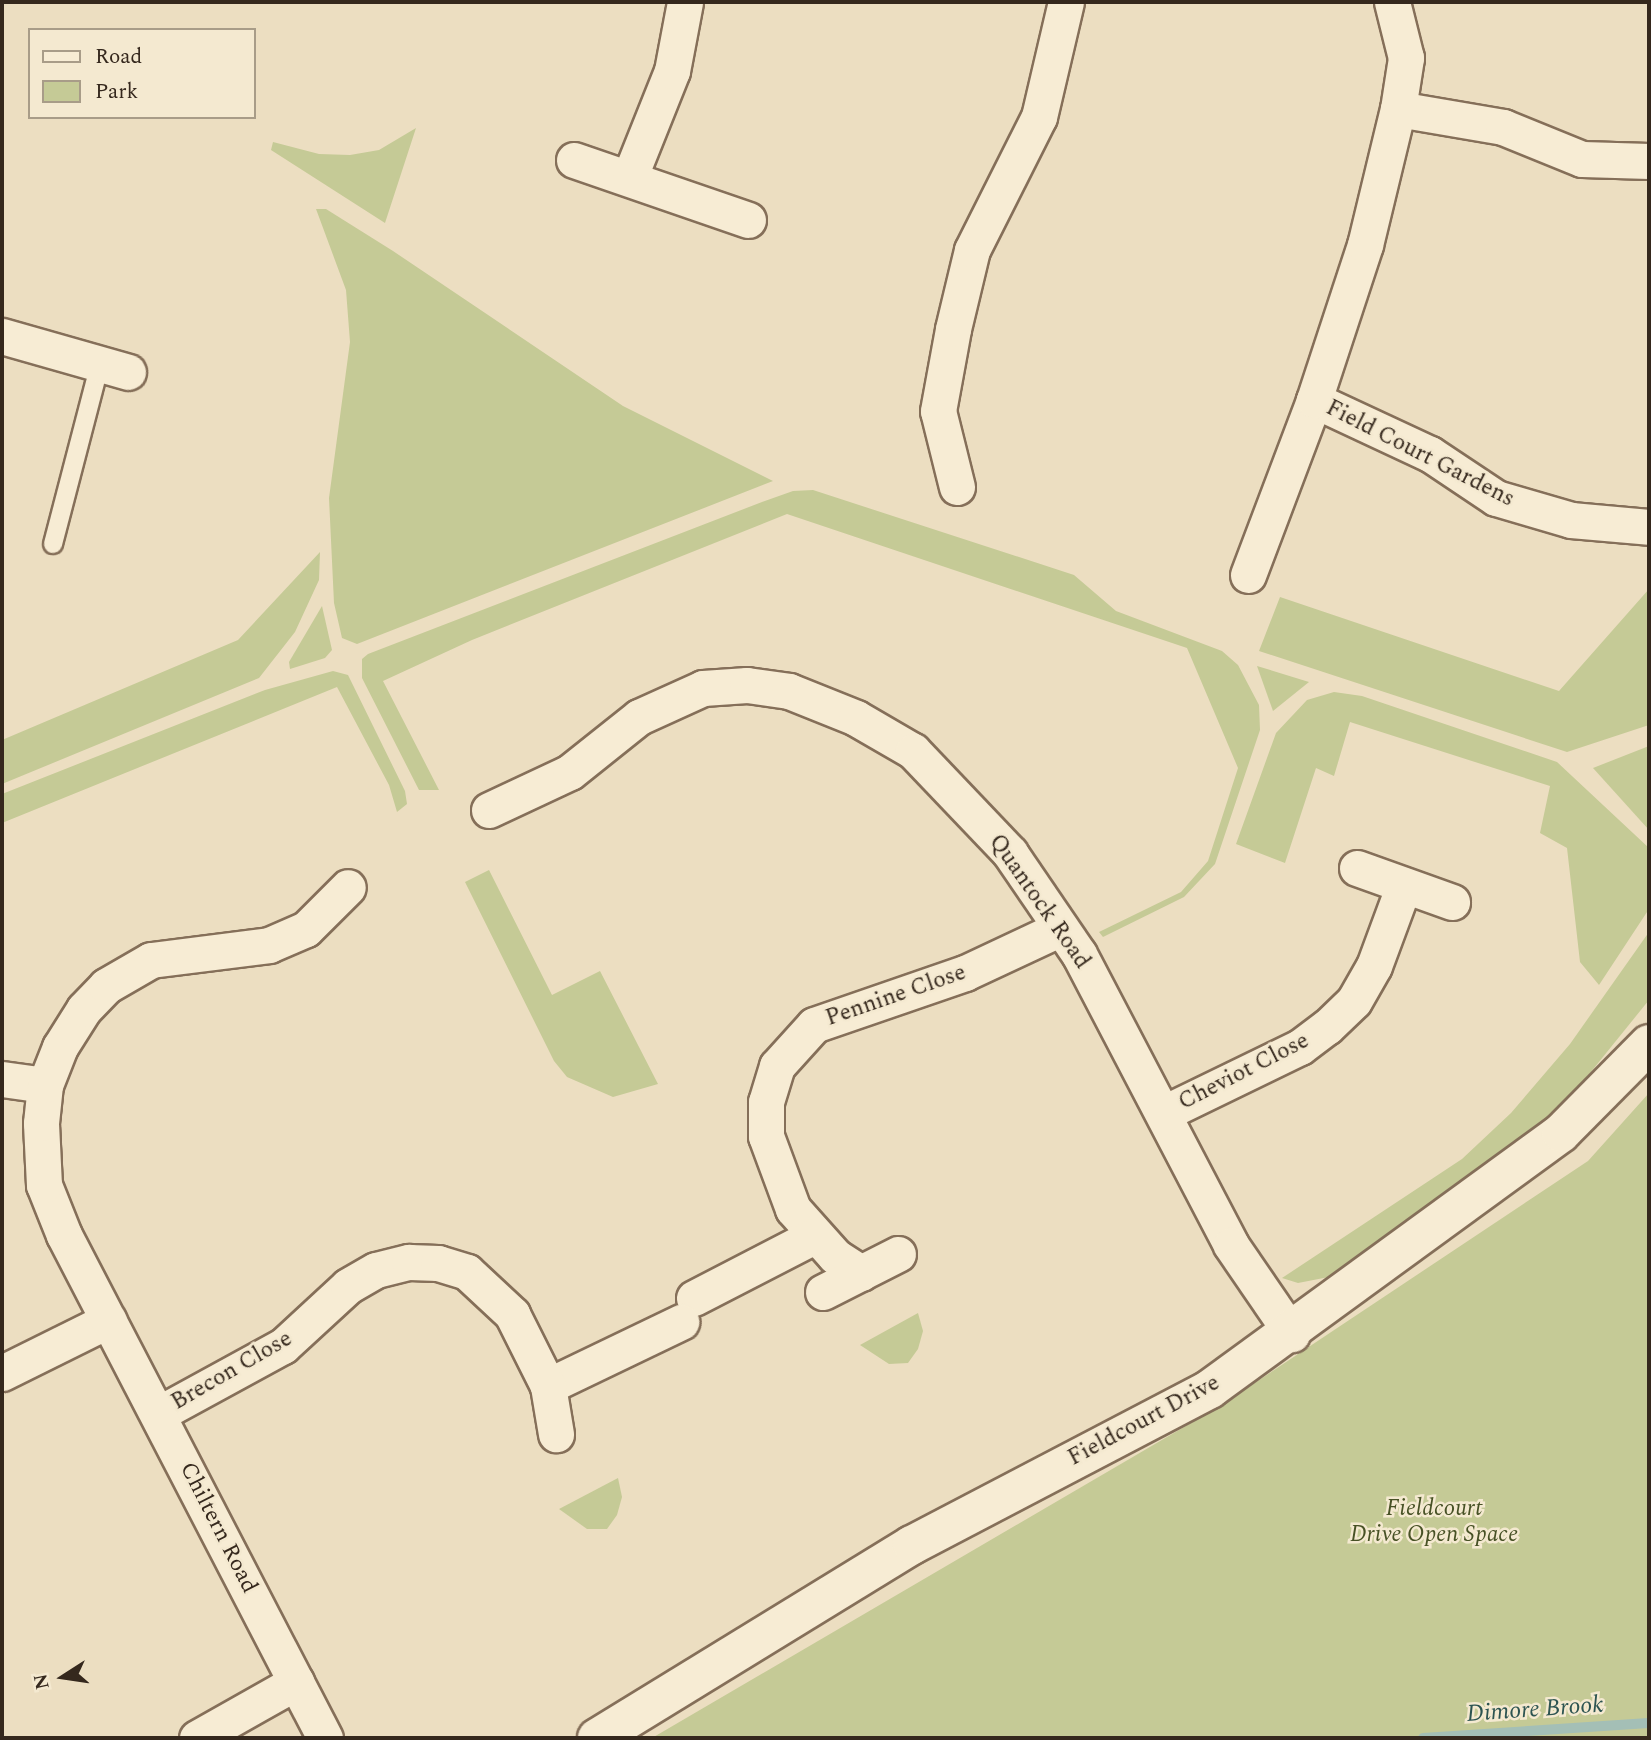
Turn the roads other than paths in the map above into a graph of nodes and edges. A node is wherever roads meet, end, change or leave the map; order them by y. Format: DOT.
graph roads {
  1 [pos="685,2"];
  2 [pos="1066,2"];
  3 [pos="1392,2"];
  4 [pos="1398,109"];
  5 [pos="574,160"];
  6 [pos="1649,161"];
  7 [pos="630,176"];
  8 [pos="748,220"];
  9 [pos="2,336"];
  10 [pos="114,368"];
  11 [pos="1314,400"];
  12 [pos="957,487"];
  13 [pos="1649,527"];
  14 [pos="53,544"];
  15 [pos="1248,575"];
  16 [pos="489,810"];
  17 [pos="1357,868"];
  18 [pos="1404,885"];
  19 [pos="348,887"];
  20 [pos="1452,902"];
  21 [pos="1059,929"];
  22 [pos="1649,1044"];
  23 [pos="2,1079"];
  24 [pos="45,1085"];
  25 [pos="1164,1113"];
  26 [pos="816,1235"];
  27 [pos="898,1254"];
  28 [pos="861,1273"];
  29 [pos="823,1292"];
  30 [pos="109,1320"];
  31 [pos="1292,1334"];
  32 [pos="2,1373"];
  33 [pos="548,1386"];
  34 [pos="160,1413"];
  35 [pos="555,1434"];
  36 [pos="296,1682"];
  37 [pos="197,1738"];
  38 [pos="325,1738"];
  39 [pos="597,1738"];
  1 -- 7 [label="street"];
  2 -- 12 [label="street"];
  3 -- 4 [label="street, Field Court Gardens"];
  4 -- 6 [label="street"];
  4 -- 11 [label="street, Field Court Gardens"];
  5 -- 7 [label="street"];
  7 -- 8 [label="street"];
  9 -- 10 [label="street"];
  10 -- 14 [label="lane"];
  11 -- 13 [label="street, Field Court Gardens"];
  11 -- 15 [label="street, Field Court Gardens"];
  16 -- 21 [label="street, Quantock Road"];
  17 -- 18 [label="street"];
  18 -- 20 [label="street"];
  18 -- 25 [label="street, Cheviot Close"];
  19 -- 24 [label="street, Chiltern Road"];
  21 -- 25 [label="street, Quantock Road"];
  21 -- 26 [label="street, Pennine Close"];
  22 -- 31 [label="street, Fieldcourt Drive"];
  23 -- 24 [label="street"];
  24 -- 30 [label="street, Chiltern Road"];
  25 -- 31 [label="street, Quantock Road"];
  26 -- 28 [label="street, Pennine Close"];
  26 -- 33 [label="street"];
  27 -- 28 [label="street"];
  28 -- 29 [label="street"];
  30 -- 32 [label="street"];
  30 -- 34 [label="street, Chiltern Road"];
  31 -- 39 [label="street, Fieldcourt Drive"];
  33 -- 34 [label="street, Brecon Close"];
  33 -- 35 [label="street, Brecon Close"];
  34 -- 36 [label="street, Chiltern Road"];
  36 -- 37 [label="street"];
  36 -- 38 [label="street, Chiltern Road"];
}
